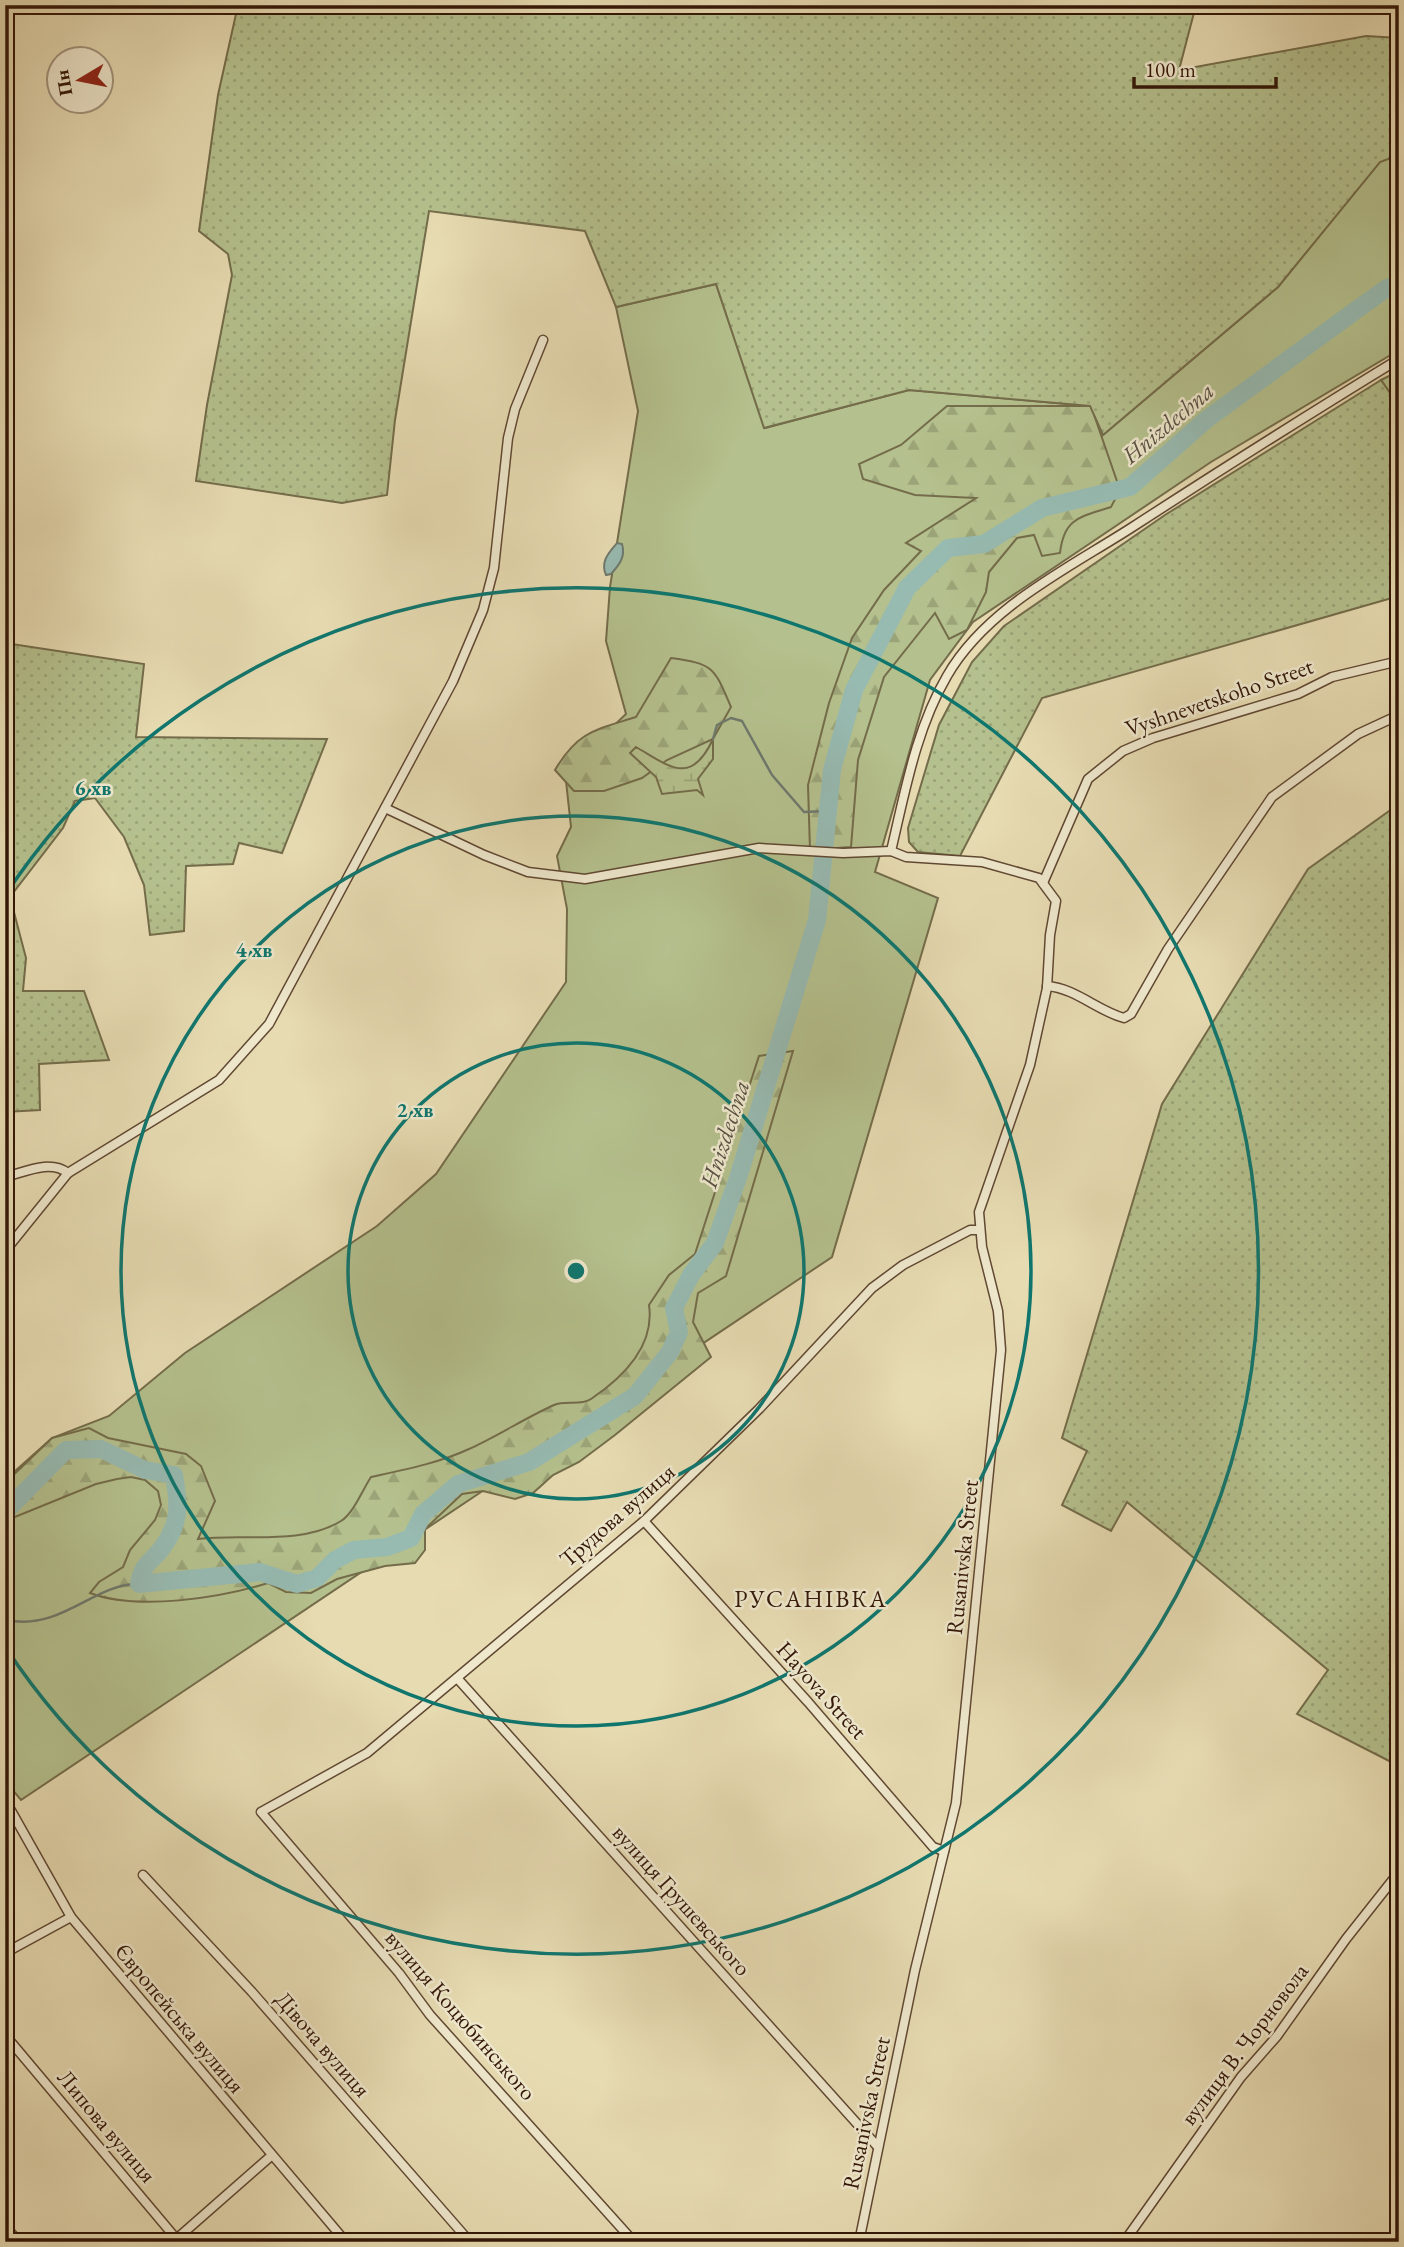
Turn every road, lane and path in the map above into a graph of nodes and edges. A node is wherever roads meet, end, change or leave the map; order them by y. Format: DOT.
graph roads {
  1 [pos="543,340"];
  2 [pos="1399,359"];
  3 [pos="1399,661"];
  4 [pos="1399,715"];
  5 [pos="385,808"];
  6 [pos="891,851"];
  7 [pos="1044,883"];
  8 [pos="1047,986"];
  9 [pos="68,1173"];
  10 [pos="5,1177"];
  11 [pos="980,1230"];
  12 [pos="5,1251"];
  13 [pos="644,1521"];
  14 [pos="457,1678"];
  15 [pos="6,1802"];
  16 [pos="261,1812"];
  17 [pos="944,1851"];
  18 [pos="1399,1872"];
  19 [pos="143,1875"];
  20 [pos="71,1917"];
  21 [pos="5,1953"];
  22 [pos="5,2035"];
  23 [pos="878,2147"];
  24 [pos="271,2156"];
  25 [pos="5,2226"];
  26 [pos="176,2241"];
  27 [pos="19,2242"];
  28 [pos="346,2242"];
  29 [pos="470,2242"];
  30 [pos="634,2242"];
  31 [pos="859,2242"];
  32 [pos="1124,2242"];
  1 -- 5 [label="street"];
  2 -- 6 [label="street"];
  3 -- 7 [label="street, Vyshnevetskoho Street"];
  4 -- 8 [label="street"];
  5 -- 6 [label="street"];
  5 -- 9 [label="street"];
  6 -- 7 [label="street"];
  7 -- 8 [label="street, Rusanivska Street"];
  8 -- 11 [label="street, Rusanivska Street"];
  9 -- 10 [label="street"];
  9 -- 12 [label="street"];
  11 -- 13 [label="street, Трудова вулиця"];
  11 -- 17 [label="street, Rusanivska Street"];
  13 -- 14 [label="street, Трудова вулиця"];
  13 -- 17 [label="street, Hayova Street"];
  14 -- 16 [label="street, Трудова вулиця"];
  14 -- 23 [label="street, вулиця Грушевського"];
  15 -- 20 [label="street, Європейська вулиця"];
  16 -- 30 [label="street, вулиця Коцюбинського"];
  17 -- 23 [label="street, Rusanivska Street"];
  18 -- 32 [label="street, вулиця В. Чорновола"];
  19 -- 29 [label="street, Дівоча вулиця"];
  20 -- 21 [label="street"];
  20 -- 24 [label="street, Європейська вулиця"];
  22 -- 26 [label="street, Липова вулиця"];
  23 -- 31 [label="street, Rusanivska Street"];
  24 -- 26 [label="street"];
  24 -- 28 [label="street, Європейська вулиця"];
  25 -- 27 [label="street"];
}
